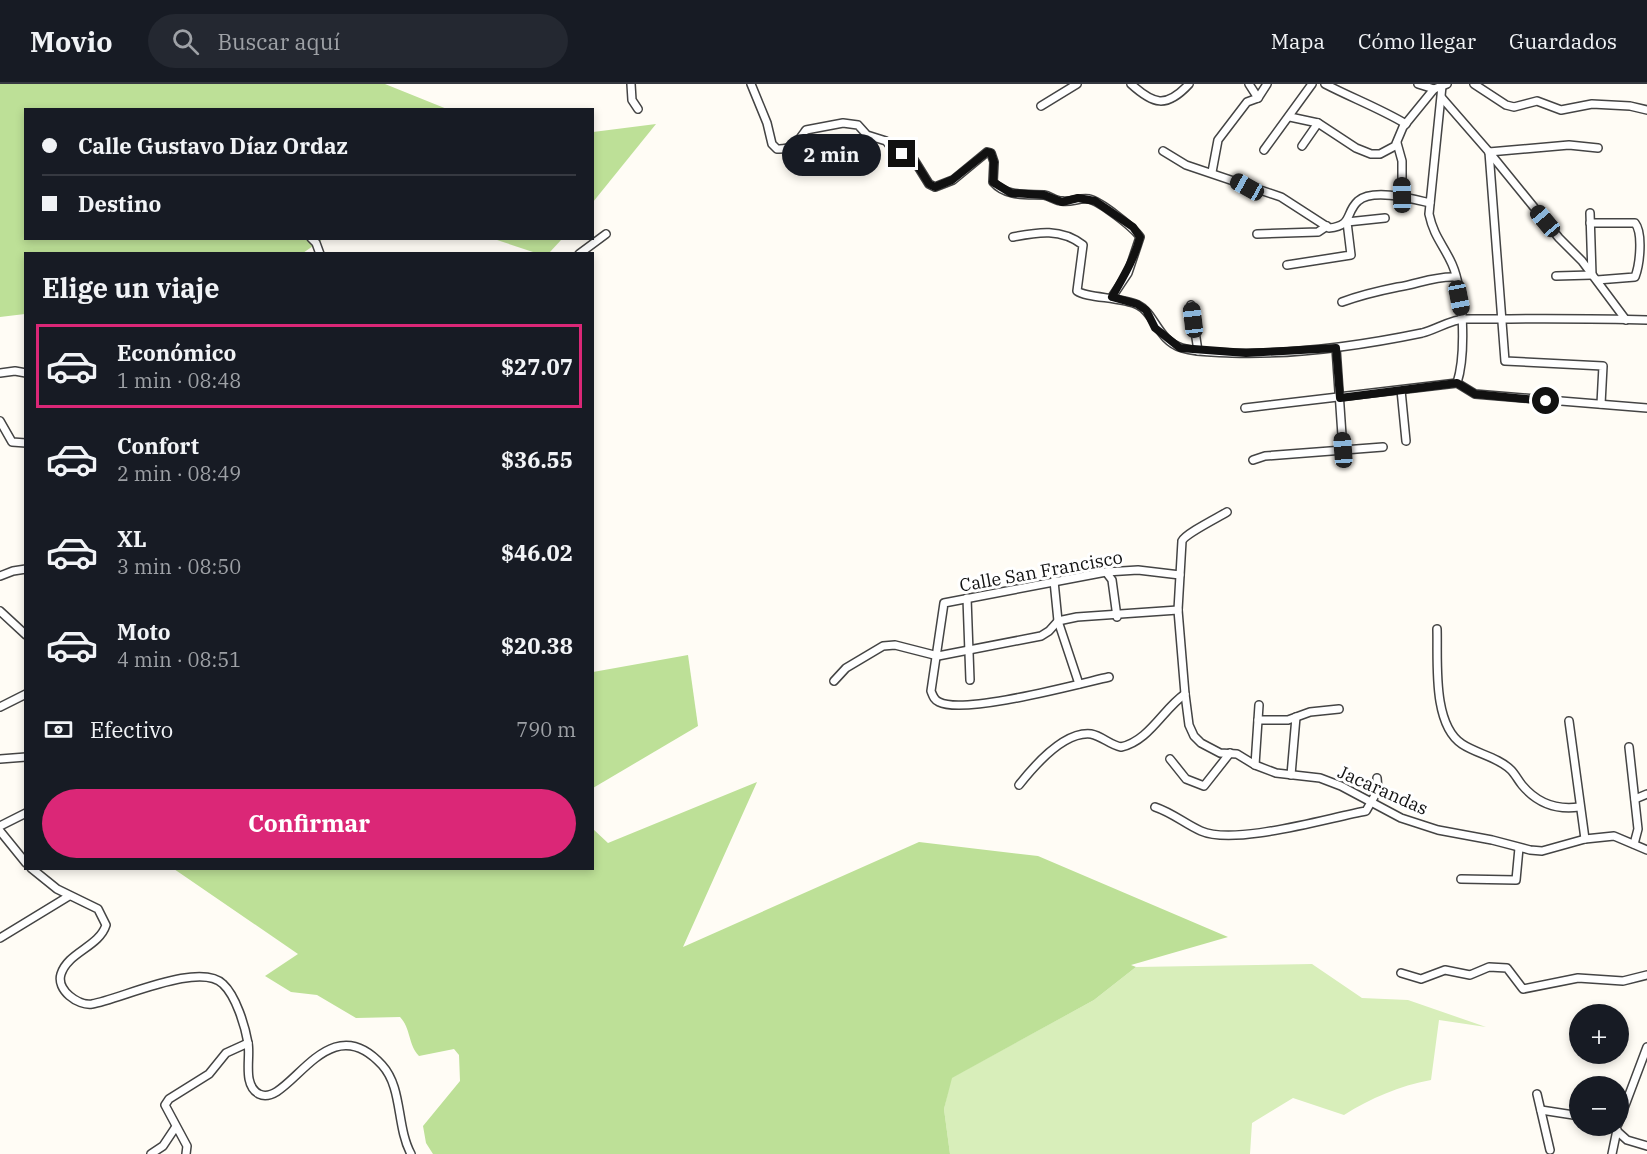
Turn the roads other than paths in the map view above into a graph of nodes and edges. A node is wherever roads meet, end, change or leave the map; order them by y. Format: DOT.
graph roads {
  1 [pos="631,84"];
  2 [pos="751,84"];
  3 [pos="1077,84"];
  4 [pos="1131,84"];
  5 [pos="1180,84"];
  6 [pos="1189,84"];
  7 [pos="1249,84"];
  8 [pos="1268,84"];
  9 [pos="1312,84"];
  10 [pos="1325,84"];
  11 [pos="1418,84"];
  12 [pos="1474,84"];
  13 [pos="1444,85"];
  14 [pos="1483,86"];
  15 [pos="1434,89"];
  16 [pos="1181,92"];
  17 [pos="1258,98"];
  18 [pos="1442,98"];
  19 [pos="1041,106"];
  20 [pos="638,109"];
  21 [pos="1647,110"];
  22 [pos="1290,117"];
  23 [pos="1318,123"];
  24 [pos="1406,123"];
  25 [pos="1397,142"];
  26 [pos="1302,146"];
  27 [pos="1598,148"];
  28 [pos="1264,150"];
  29 [pos="1163,151"];
  30 [pos="1490,152"];
  31 [pos="1212,172"];
  32 [pos="1402,195"];
  33 [pos="1430,202"];
  34 [pos="1590,213"];
  35 [pos="1385,218"];
  36 [pos="1347,222"];
  37 [pos="1590,223"];
  38 [pos="1327,226"];
  39 [pos="606,234"];
  40 [pos="1257,234"];
  41 [pos="1013,237"];
  42 [pos="582,252"];
  43 [pos="1287,265"];
  44 [pos="1556,276"];
  45 [pos="1455,277"];
  46 [pos="1595,277"];
  47 [pos="1112,297"];
  48 [pos="1342,302"];
  49 [pos="1191,305"];
  50 [pos="1463,318"];
  51 [pos="1503,320"];
  52 [pos="1626,320"];
  53 [pos="1647,320"];
  54 [pos="1336,348"];
  55 [pos="1198,351"];
  56 [pos="24,372"];
  57 [pos="0,373"];
  58 [pos="1457,383"];
  59 [pos="1401,390"];
  60 [pos="1340,398"];
  61 [pos="1601,404"];
  62 [pos="1245,408"];
  63 [pos="1647,408"];
  64 [pos="0,421"];
  65 [pos="1406,441"];
  66 [pos="24,442"];
  67 [pos="1383,447"];
  68 [pos="1343,450"];
  69 [pos="1253,460"];
  70 [pos="1227,512"];
  71 [pos="24,569"];
  72 [pos="1106,572"];
  73 [pos="1180,574"];
  74 [pos="0,576"];
  75 [pos="1054,581"];
  76 [pos="967,598"];
  77 [pos="1178,610"];
  78 [pos="0,611"];
  79 [pos="1117,616"];
  80 [pos="1058,621"];
  81 [pos="1437,629"];
  82 [pos="24,633"];
  83 [pos="968,649"];
  84 [pos="938,656"];
  85 [pos="1109,677"];
  86 [pos="970,680"];
  87 [pos="834,681"];
  88 [pos="1079,684"];
  89 [pos="1185,694"];
  90 [pos="24,695"];
  91 [pos="1259,705"];
  92 [pos="0,707"];
  93 [pos="1339,709"];
  94 [pos="1296,717"];
  95 [pos="1258,720"];
  96 [pos="1569,721"];
  97 [pos="1629,747"];
  98 [pos="1230,753"];
  99 [pos="24,757"];
  100 [pos="0,759"];
  101 [pos="1170,759"];
  102 [pos="1255,765"];
  103 [pos="1291,774"];
  104 [pos="1377,778"];
  105 [pos="1020,785"];
  106 [pos="1647,794"];
  107 [pos="1635,799"];
  108 [pos="1372,803"];
  109 [pos="1155,807"];
  110 [pos="1579,807"];
  111 [pos="24,814"];
  112 [pos="0,826"];
  113 [pos="0,831"];
  114 [pos="1585,839"];
  115 [pos="1635,844"];
  116 [pos="1519,848"];
  117 [pos="1647,850"];
  118 [pos="24,861"];
  119 [pos="34,870"];
  120 [pos="1461,879"];
  121 [pos="69,896"];
  122 [pos="0,938"];
  123 [pos="1401,973"];
  124 [pos="1647,975"];
  125 [pos="248,1043"];
  126 [pos="1647,1047"];
  127 [pos="1537,1094"];
  128 [pos="1629,1095"];
  129 [pos="1541,1110"];
  130 [pos="1569,1114"];
  131 [pos="175,1128"];
  132 [pos="1616,1136"];
  133 [pos="1625,1136"];
  134 [pos="1647,1146"];
  135 [pos="1550,1150"];
  136 [pos="151,1154"];
  137 [pos="186,1154"];
  138 [pos="411,1154"];
  139 [pos="1612,1154"];
  1 -- 20 [label="street"];
  2 -- 47 [label="street"];
  3 -- 19 [label="street"];
  4 -- 16 [label="street"];
  5 -- 16 [label="street"];
  6 -- 16 [label="street"];
  7 -- 17 [label="street"];
  8 -- 17 [label="street"];
  9 -- 22 [label="street"];
  10 -- 24 [label="street"];
  11 -- 15 [label="street"];
  12 -- 14 [label="street"];
  13 -- 15 [label="street"];
  13 -- 18 [label="street"];
  14 -- 21 [label="street"];
  15 -- 24 [label="street"];
  17 -- 31 [label="street"];
  18 -- 30 [label="street"];
  18 -- 33 [label="street"];
  22 -- 23 [label="street"];
  22 -- 28 [label="street"];
  23 -- 25 [label="street"];
  23 -- 26 [label="street"];
  24 -- 25 [label="street"];
  25 -- 32 [label="street"];
  27 -- 30 [label="street"];
  29 -- 31 [label="street"];
  30 -- 46 [label="street"];
  30 -- 51 [label="street"];
  31 -- 38 [label="street"];
  32 -- 33 [label="street"];
  32 -- 36 [label="street"];
  33 -- 45 [label="street"];
  34 -- 37 [label="street"];
  35 -- 36 [label="street"];
  36 -- 38 [label="street"];
  36 -- 43 [label="street"];
  37 -- 46 [label="street"];
  37 -- 46 [label="street"];
  38 -- 40 [label="street"];
  39 -- 42 [label="street"];
  41 -- 47 [label="street"];
  44 -- 46 [label="street"];
  45 -- 48 [label="street"];
  45 -- 50 [label="street"];
  46 -- 52 [label="street"];
  47 -- 55 [label="street"];
  49 -- 55 [label="street"];
  50 -- 51 [label="street"];
  50 -- 54 [label="street"];
  50 -- 58 [label="street"];
  51 -- 52 [label="street"];
  51 -- 61 [label="street"];
  52 -- 53 [label="street"];
  54 -- 55 [label="street"];
  54 -- 60 [label="street"];
  56 -- 57 [label="street"];
  58 -- 59 [label="street"];
  58 -- 61 [label="street"];
  59 -- 60 [label="street"];
  59 -- 65 [label="street"];
  60 -- 62 [label="street"];
  60 -- 68 [label="street"];
  61 -- 63 [label="street"];
  64 -- 66 [label="street"];
  67 -- 68 [label="street"];
  68 -- 69 [label="street"];
  70 -- 73 [label="street"];
  71 -- 74 [label="street"];
  72 -- 73 [label="street, Calle San Francisco"];
  72 -- 75 [label="street, Calle San Francisco"];
  72 -- 79 [label="street"];
  73 -- 77 [label="street"];
  75 -- 76 [label="street, Calle San Francisco"];
  75 -- 80 [label="street"];
  76 -- 83 [label="street"];
  76 -- 84 [label="street, Calle San Francisco"];
  77 -- 79 [label="street"];
  77 -- 89 [label="street"];
  78 -- 82 [label="street"];
  79 -- 80 [label="street"];
  80 -- 83 [label="street"];
  80 -- 88 [label="street"];
  81 -- 110 [label="street"];
  83 -- 84 [label="street"];
  83 -- 86 [label="street"];
  84 -- 87 [label="street"];
  84 -- 88 [label="street"];
  85 -- 88 [label="street"];
  89 -- 98 [label="street, Jacarandas"];
  89 -- 105 [label="street"];
  90 -- 92 [label="street"];
  91 -- 95 [label="street"];
  93 -- 94 [label="street"];
  94 -- 95 [label="street"];
  94 -- 103 [label="street"];
  95 -- 102 [label="street"];
  96 -- 110 [label="street"];
  97 -- 107 [label="street"];
  98 -- 101 [label="street"];
  98 -- 102 [label="street, Jacarandas"];
  99 -- 100 [label="street"];
  102 -- 103 [label="street, Jacarandas"];
  103 -- 108 [label="street, Jacarandas"];
  104 -- 108 [label="street"];
  106 -- 107 [label="street"];
  107 -- 115 [label="street"];
  108 -- 109 [label="street"];
  108 -- 116 [label="street, Jacarandas"];
  110 -- 114 [label="street"];
  111 -- 112 [label="street"];
  113 -- 118 [label="street"];
  114 -- 115 [label="street, Jacarandas"];
  114 -- 116 [label="street, Jacarandas"];
  115 -- 117 [label="street, Jacarandas"];
  116 -- 120 [label="street"];
  119 -- 121 [label="street"];
  121 -- 122 [label="street"];
  121 -- 125 [label="street"];
  123 -- 124 [label="street"];
  125 -- 131 [label="street"];
  125 -- 138 [label="street"];
  126 -- 128 [label="street"];
  127 -- 129 [label="street"];
  129 -- 130 [label="street"];
  129 -- 135 [label="street"];
  131 -- 136 [label="street"];
  131 -- 137 [label="street"];
  132 -- 139 [label="street"];
  133 -- 134 [label="street"];
}
